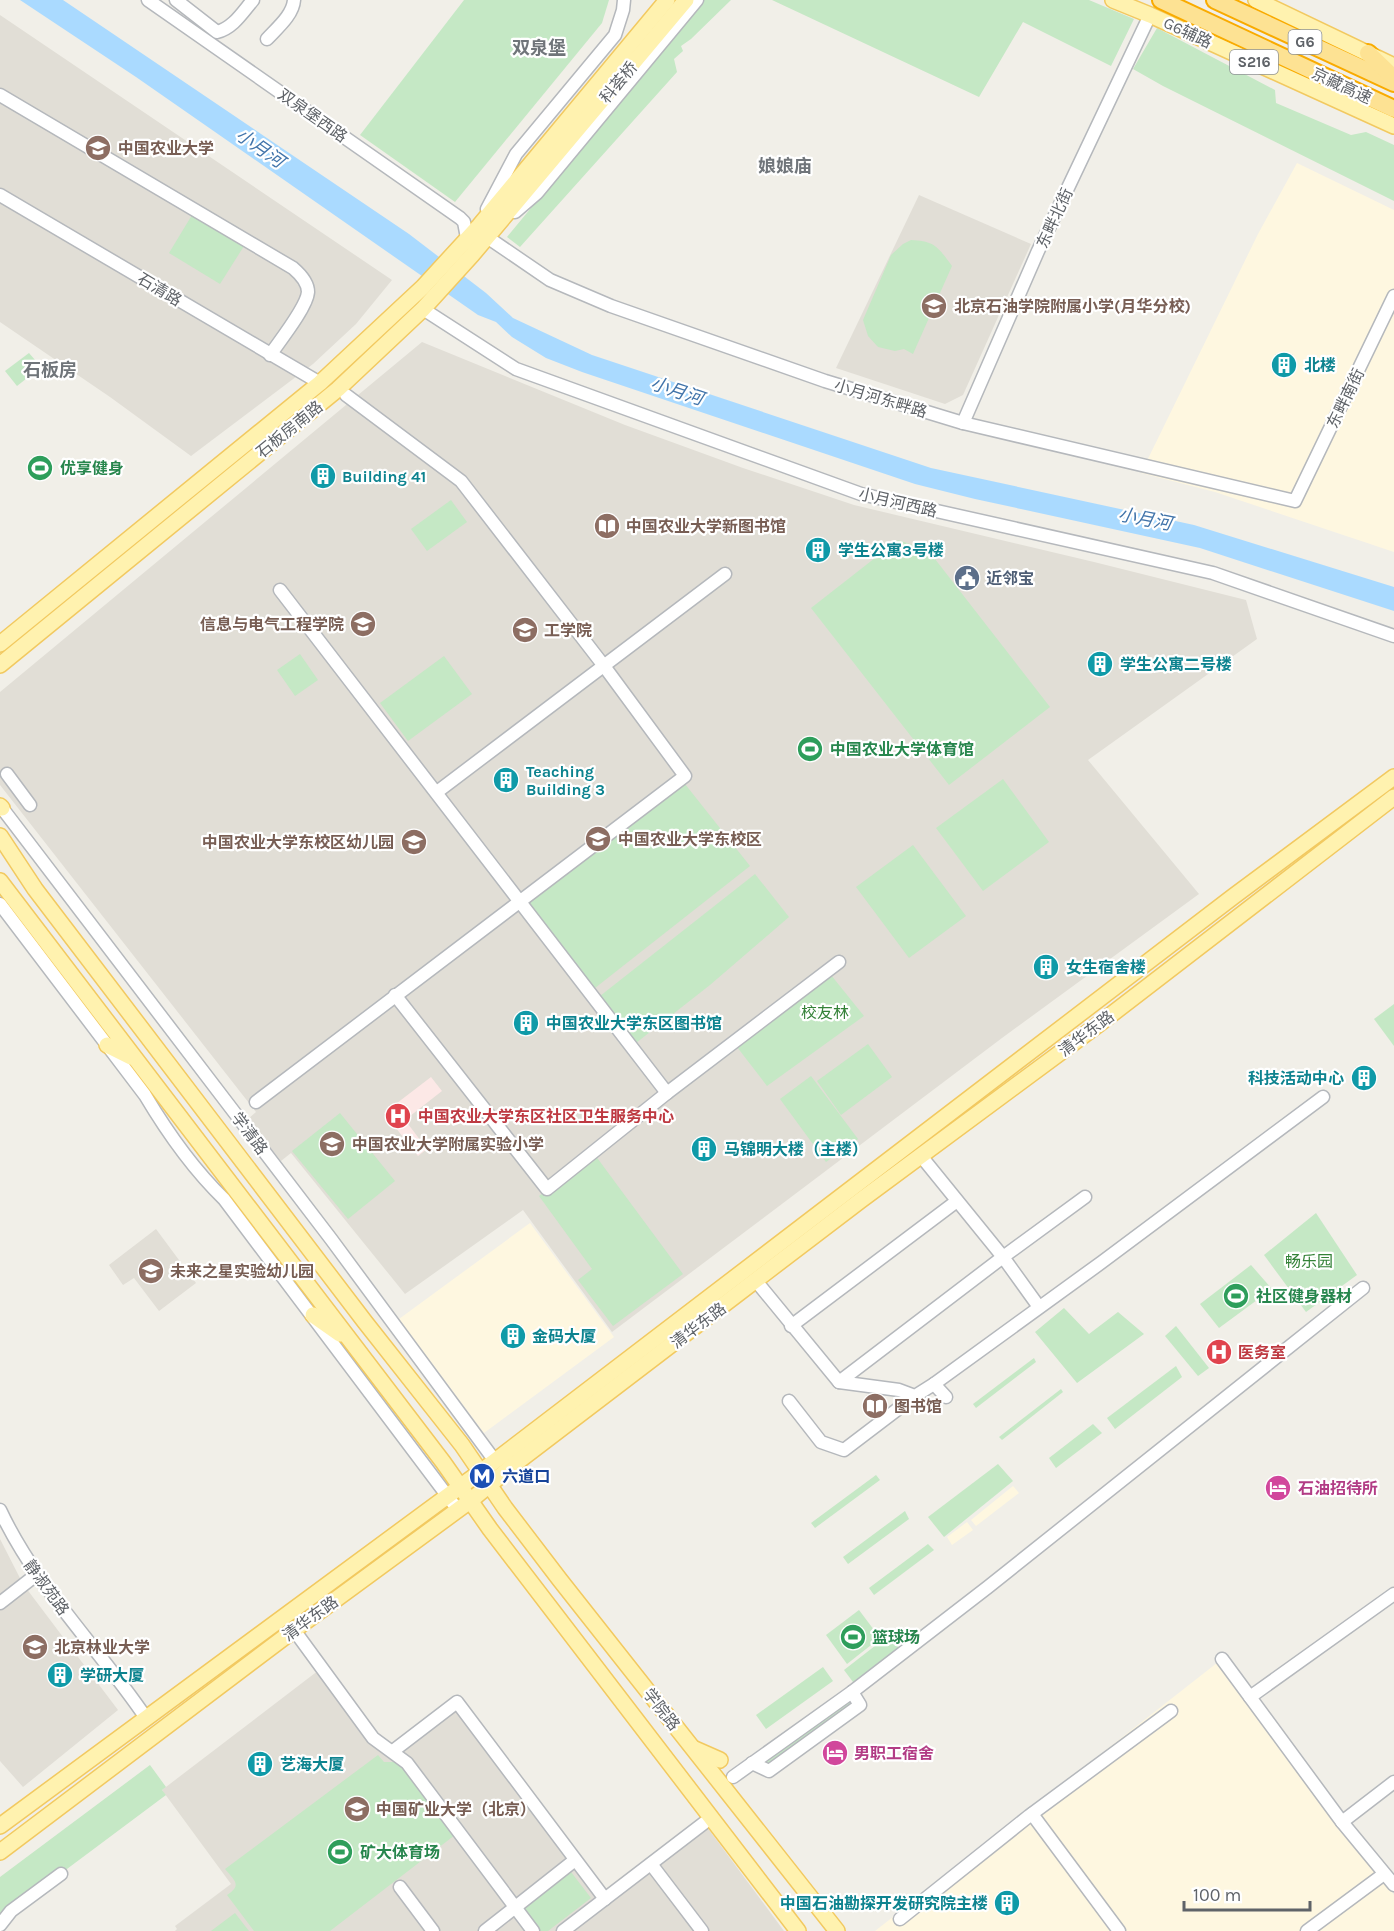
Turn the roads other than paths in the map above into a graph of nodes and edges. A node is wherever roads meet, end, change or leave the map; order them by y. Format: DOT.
graph roads {
  1 [pos="148,0"];
  2 [pos="176,0"];
  3 [pos="253,0"];
  4 [pos="294,0"];
  5 [pos="624,0"];
  6 [pos="667,0"];
  7 [pos="686,0"];
  8 [pos="697,0"];
  9 [pos="1113,0"];
  10 [pos="1161,0"];
  11 [pos="1215,0"];
  12 [pos="1256,0"];
  13 [pos="1150,15"];
  14 [pos="267,39"];
  15 [pos="1368,53"];
  16 [pos="1394,66"];
  17 [pos="1394,78"];
  18 [pos="1394,83"];
  19 [pos="0,95"];
  20 [pos="1394,109"];
  21 [pos="1394,126"];
  22 [pos="544,159"];
  23 [pos="0,195"];
  24 [pos="485,232"];
  25 [pos="467,238"];
  26 [pos="461,256"];
  27 [pos="430,291"];
  28 [pos="1394,296"];
  29 [pos="423,309"];
  30 [pos="270,355"];
  31 [pos="320,383"];
  32 [pos="346,395"];
  33 [pos="963,423"];
  34 [pos="1295,501"];
  35 [pos="725,574"];
  36 [pos="280,590"];
  37 [pos="1394,636"];
  38 [pos="0,644"];
  39 [pos="0,665"];
  40 [pos="604,666"];
  41 [pos="7,774"];
  42 [pos="1394,777"];
  43 [pos="437,792"];
  44 [pos="1394,796"];
  45 [pos="30,805"];
  46 [pos="1,807"];
  47 [pos="0,836"];
  48 [pos="0,881"];
  49 [pos="1234,896"];
  50 [pos="520,900"];
  51 [pos="0,904"];
  52 [pos="1245,912"];
  53 [pos="839,962"];
  54 [pos="395,995"];
  55 [pos="107,1046"];
  56 [pos="134,1058"];
  57 [pos="668,1093"];
  58 [pos="1323,1097"];
  59 [pos="256,1102"];
  60 [pos="921,1156"];
  61 [pos="1085,1197"];
  62 [pos="957,1201"];
  63 [pos="1003,1257"];
  64 [pos="756,1281"];
  65 [pos="1363,1288"];
  66 [pos="1039,1307"];
  67 [pos="313,1315"];
  68 [pos="791,1326"];
  69 [pos="348,1339"];
  70 [pos="838,1383"];
  71 [pos="934,1384"];
  72 [pos="915,1396"];
  73 [pos="946,1397"];
  74 [pos="789,1401"];
  75 [pos="495,1461"];
  76 [pos="485,1478"];
  77 [pos="454,1492"];
  78 [pos="464,1505"];
  79 [pos="0,1510"];
  80 [pos="36,1575"];
  81 [pos="1394,1594"];
  82 [pos="0,1603"];
  83 [pos="294,1630"];
  84 [pos="1222,1659"];
  85 [pos="1250,1697"];
  86 [pos="623,1703"];
  87 [pos="1171,1711"];
  88 [pos="146,1717"];
  89 [pos="168,1725"];
  90 [pos="633,1730"];
  91 [pos="147,1740"];
  92 [pos="694,1749"];
  93 [pos="393,1751"];
  94 [pos="720,1760"];
  95 [pos="1394,1782"];
  96 [pos="737,1783"];
  97 [pos="745,1814"];
  98 [pos="1032,1814"];
  99 [pos="1342,1822"];
  100 [pos="704,1823"];
  101 [pos="0,1826"];
  102 [pos="0,1852"];
  103 [pos="575,1860"];
  104 [pos="651,1864"];
  105 [pos="61,1874"];
  106 [pos="1384,1874"];
  107 [pos="1394,1885"];
  108 [pos="400,1887"];
  109 [pos="605,1899"];
  110 [pos="516,1908"];
  111 [pos="900,1919"];
  112 [pos="0,1925"];
  113 [pos="433,1931"];
  114 [pos="485,1931"];
  115 [pos="533,1931"];
  116 [pos="563,1931"];
  117 [pos="702,1931"];
  118 [pos="798,1931"];
  119 [pos="837,1931"];
  120 [pos="1119,1931"];
  121 [pos="1307,1931"];
  1 -- 25 [label="street, 双泉堡西路"];
  2 -- 3 [label="street"];
  4 -- 14 [label="street"];
  5 -- 24 [label="street"];
  6 -- 22 [label="main road, 科荟桥"];
  7 -- 22 [label="main road, 科荟桥"];
  8 -- 24 [label="street"];
  9 -- 13 [label="main road, G6辅路 / S216"];
  10 -- 20 [label="highway, 京藏高速 / G6"];
  11 -- 18 [label="highway, 京藏高速 / G6"];
  12 -- 15 [label="main road"];
  13 -- 21 [label="main road, G6辅路 / S216"];
  13 -- 33 [label="street, 东畔北街"];
  15 -- 16 [label="main road"];
  15 -- 17 [label="highway"];
  19 -- 30 [label="street"];
  22 -- 24 [label="main road, 石板房南路"];
  23 -- 30 [label="street, 石清路"];
  24 -- 25 [label="main road, 石板房南路"];
  24 -- 26 [label="main road, 石板房南路"];
  24 -- 33 [label="street, 小月河东畔路"];
  25 -- 26 [label="main road, 石板房南路"];
  26 -- 27 [label="main road, 石板房南路"];
  27 -- 29 [label="main road, 石板房南路"];
  27 -- 31 [label="main road, 石板房南路"];
  28 -- 34 [label="street, 东畔南街"];
  29 -- 37 [label="street, 小月河西路"];
  29 -- 39 [label="main road, 石板房南路"];
  30 -- 31 [label="street, 石清路"];
  31 -- 38 [label="main road, 石板房南路"];
  32 -- 40 [label="street"];
  33 -- 34 [label="street, 小月河东畔路"];
  35 -- 40 [label="street"];
  36 -- 43 [label="street"];
  40 -- 43 [label="street"];
  40 -- 50 [label="street"];
  41 -- 45 [label="street"];
  42 -- 49 [label="main road, 清华东路"];
  43 -- 50 [label="street"];
  44 -- 52 [label="main road, 清华东路"];
  46 -- 75 [label="street, 学清路"];
  47 -- 76 [label="main road, 学清路"];
  48 -- 56 [label="main road"];
  49 -- 52 [label="main road"];
  49 -- 75 [label="main road, 清华东路"];
  50 -- 54 [label="street"];
  50 -- 57 [label="street"];
  51 -- 55 [label="street"];
  52 -- 60 [label="main road, 清华东路"];
  53 -- 57 [label="street"];
  54 -- 57 [label="street"];
  54 -- 59 [label="street"];
  55 -- 56 [label="main road"];
  55 -- 67 [label="street"];
  56 -- 69 [label="main road"];
  58 -- 66 [label="street"];
  60 -- 62 [label="street"];
  60 -- 64 [label="main road, 清华东路"];
  61 -- 63 [label="street"];
  62 -- 63 [label="street"];
  62 -- 68 [label="street"];
  63 -- 66 [label="street"];
  63 -- 70 [label="street"];
  64 -- 68 [label="street"];
  64 -- 76 [label="main road, 清华东路"];
  65 -- 96 [label="street"];
  66 -- 71 [label="street"];
  67 -- 69 [label="main road"];
  67 -- 77 [label="street"];
  68 -- 70 [label="street"];
  69 -- 77 [label="main road"];
  70 -- 72 [label="street"];
  71 -- 72 [label="street"];
  71 -- 73 [label="street"];
  72 -- 74 [label="street"];
  75 -- 76 [label="main road, 清华东路"];
  76 -- 77 [label="main road, 清华东路"];
  76 -- 78 [label="main road, 清华东路"];
  76 -- 92 [label="main road, 学院路"];
  77 -- 78 [label="main road, 学院路"];
  77 -- 88 [label="main road, 清华东路"];
  78 -- 83 [label="main road, 清华东路"];
  78 -- 86 [label="main road, 学院路"];
  79 -- 80 [label="street, 静淑苑路"];
  80 -- 82 [label="street"];
  80 -- 88 [label="street, 静淑苑路"];
  81 -- 85 [label="street"];
  83 -- 89 [label="main road, 清华东路"];
  83 -- 93 [label="street"];
  84 -- 85 [label="street"];
  85 -- 99 [label="street"];
  86 -- 90 [label="main road"];
  86 -- 118 [label="main road, 学院路"];
  87 -- 98 [label="street"];
  88 -- 89 [label="main road"];
  88 -- 91 [label="main road"];
  88 -- 101 [label="main road, 清华东路"];
  89 -- 91 [label="main road, 清华东路"];
  91 -- 102 [label="main road, 清华东路"];
  92 -- 94 [label="main road"];
  92 -- 97 [label="main road, 学院路"];
  93 -- 103 [label="street"];
  93 -- 110 [label="street"];
  95 -- 99 [label="street"];
  96 -- 97 [label="main road"];
  97 -- 119 [label="main road, 学院路"];
  98 -- 111 [label="street"];
  98 -- 120 [label="street"];
  99 -- 106 [label="street"];
  100 -- 104 [label="street"];
  103 -- 109 [label="street"];
  103 -- 110 [label="street"];
  104 -- 109 [label="street"];
  104 -- 117 [label="street"];
  105 -- 112 [label="street"];
  106 -- 107 [label="street"];
  106 -- 121 [label="street"];
  108 -- 113 [label="street"];
  109 -- 116 [label="street"];
  110 -- 114 [label="street"];
  110 -- 115 [label="street"];
}
